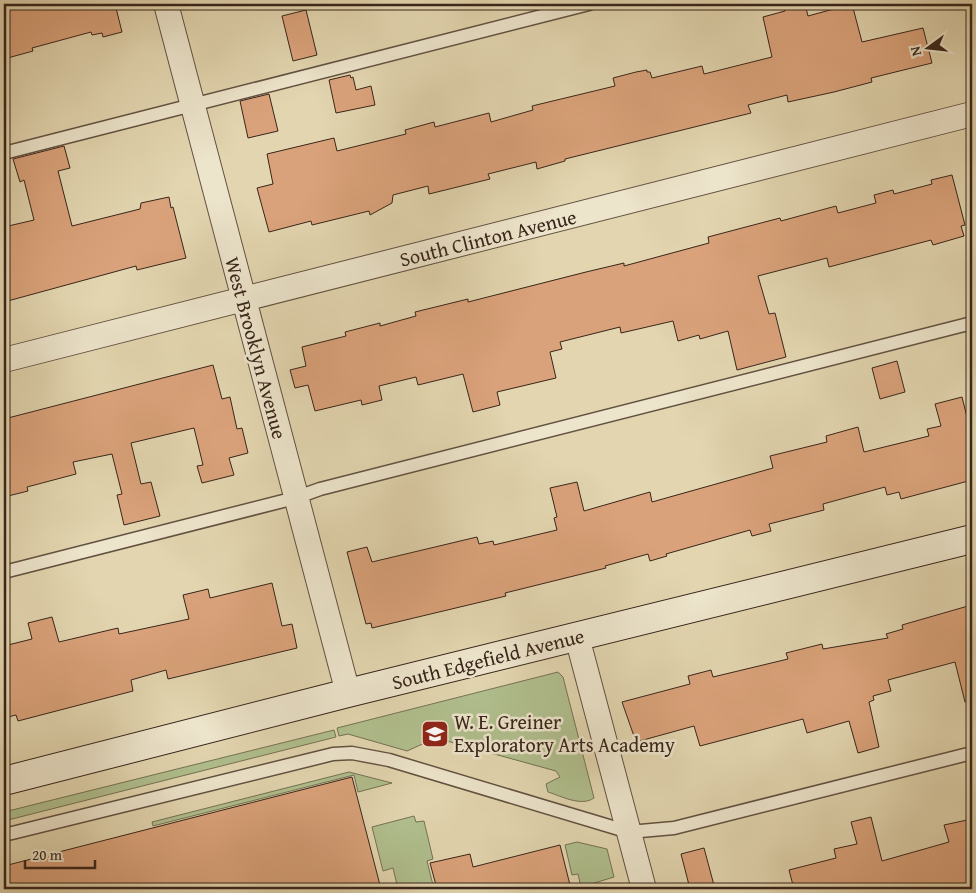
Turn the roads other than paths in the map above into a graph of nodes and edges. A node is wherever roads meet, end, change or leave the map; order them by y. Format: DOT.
graph roads {
  1 [pos="166,4"];
  2 [pos="588,4"];
  3 [pos="192,105"];
  4 [pos="972,114"];
  5 [pos="4,153"];
  6 [pos="244,301"];
  7 [pos="972,323"];
  8 [pos="4,360"];
  9 [pos="295,498"];
  10 [pos="972,538"];
  11 [pos="4,572"];
  12 [pos="577,637"];
  13 [pos="348,693"];
  14 [pos="972,753"];
  15 [pos="4,781"];
  16 [pos="629,832"];
  17 [pos="4,835"];
  18 [pos="644,889"];
  1 -- 3 [label="street, West Brooklyn Avenue"];
  2 -- 3 [label="lane"];
  3 -- 5 [label="lane"];
  3 -- 6 [label="street, West Brooklyn Avenue"];
  4 -- 6 [label="street, South Clinton Avenue"];
  6 -- 8 [label="street, South Clinton Avenue"];
  6 -- 9 [label="street, West Brooklyn Avenue"];
  7 -- 9 [label="lane"];
  9 -- 11 [label="lane"];
  9 -- 13 [label="street, West Brooklyn Avenue"];
  10 -- 12 [label="street, South Edgefield Avenue"];
  12 -- 13 [label="street, South Edgefield Avenue"];
  12 -- 16 [label="street"];
  13 -- 15 [label="street, South Edgefield Avenue"];
  14 -- 16 [label="lane"];
  16 -- 17 [label="lane"];
  16 -- 18 [label="street"];
}
